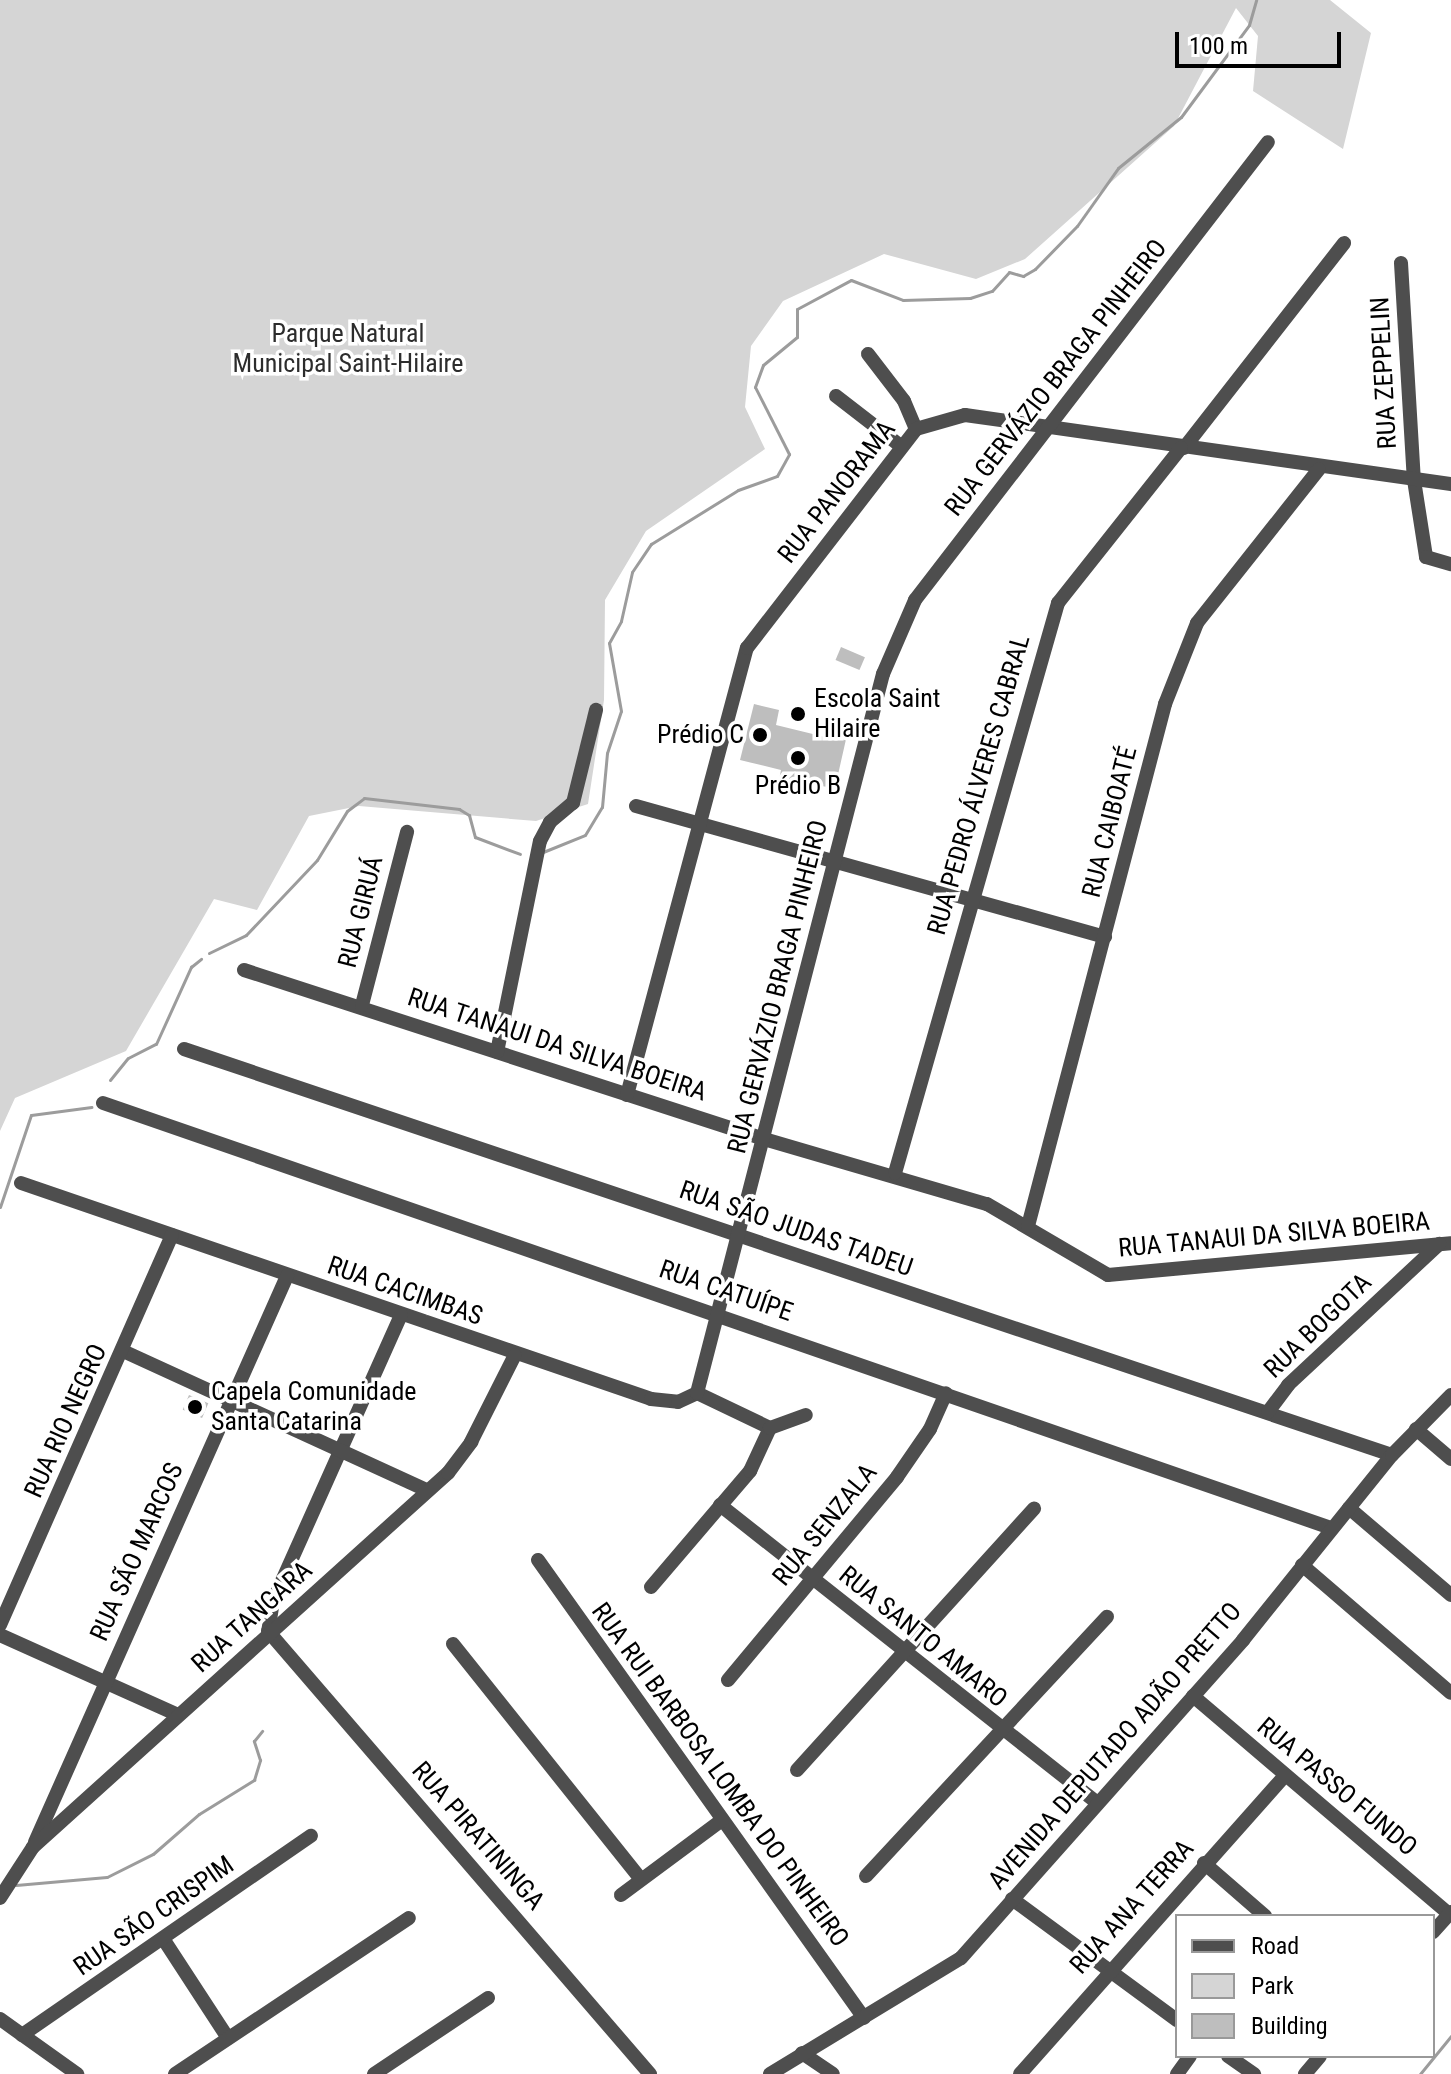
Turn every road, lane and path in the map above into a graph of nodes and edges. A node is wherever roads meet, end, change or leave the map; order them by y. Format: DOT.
graph roads {
  1 [pos="1268,142"];
  2 [pos="1344,243"];
  3 [pos="1401,263"];
  4 [pos="868,354"];
  5 [pos="836,396"];
  6 [pos="1043,426"];
  7 [pos="916,429"];
  8 [pos="902,447"];
  9 [pos="1183,448"];
  10 [pos="1319,469"];
  11 [pos="1414,480"];
  12 [pos="1451,484"];
  13 [pos="1451,564"];
  14 [pos="596,710"];
  15 [pos="636,806"];
  16 [pos="703,821"];
  17 [pos="407,832"];
  18 [pos="835,860"];
  19 [pos="971,897"];
  20 [pos="1105,937"];
  21 [pos="244,970"];
  22 [pos="362,1005"];
  23 [pos="184,1049"];
  24 [pos="497,1052"];
  25 [pos="627,1095"];
  26 [pos="103,1103"];
  27 [pos="764,1139"];
  28 [pos="895,1173"];
  29 [pos="21,1183"];
  30 [pos="1028,1226"];
  31 [pos="172,1235"];
  32 [pos="738,1235"];
  33 [pos="1445,1243"];
  34 [pos="287,1276"];
  35 [pos="718,1313"];
  36 [pos="401,1315"];
  37 [pos="123,1351"];
  38 [pos="515,1355"];
  39 [pos="697,1393"];
  40 [pos="946,1393"];
  41 [pos="1451,1395"];
  42 [pos="230,1401"];
  43 [pos="1268,1412"];
  44 [pos="806,1415"];
  45 [pos="770,1428"];
  46 [pos="1416,1429"];
  47 [pos="341,1451"];
  48 [pos="1392,1455"];
  49 [pos="1451,1459"];
  50 [pos="427,1490"];
  51 [pos="720,1505"];
  52 [pos="1349,1508"];
  53 [pos="1034,1509"];
  54 [pos="1331,1528"];
  55 [pos="538,1560"];
  56 [pos="1302,1565"];
  57 [pos="813,1578"];
  58 [pos="651,1587"];
  59 [pos="1451,1595"];
  60 [pos="1107,1617"];
  61 [pos="0,1625"];
  62 [pos="268,1631"];
  63 [pos="0,1635"];
  64 [pos="453,1644"];
  65 [pos="906,1652"];
  66 [pos="728,1680"];
  67 [pos="106,1682"];
  68 [pos="1451,1693"];
  69 [pos="1193,1696"];
  70 [pos="178,1715"];
  71 [pos="1000,1729"];
  72 [pos="797,1770"];
  73 [pos="1285,1776"];
  74 [pos="1098,1803"];
  75 [pos="722,1820"];
  76 [pos="311,1836"];
  77 [pos="33,1847"];
  78 [pos="1204,1863"];
  79 [pos="866,1876"];
  80 [pos="640,1878"];
  81 [pos="9,1887"];
  82 [pos="621,1895"];
  83 [pos="1012,1899"];
  84 [pos="1450,1913"];
  85 [pos="1263,1914"];
  86 [pos="409,1918"];
  87 [pos="1435,1930"];
  88 [pos="164,1940"];
  89 [pos="1108,1968"];
  90 [pos="488,1998"];
  91 [pos="864,2018"];
  92 [pos="1175,2018"];
  93 [pos="0,2019"];
  94 [pos="22,2035"];
  95 [pos="228,2038"];
  96 [pos="802,2053"];
  97 [pos="1231,2058"];
  98 [pos="1318,2058"];
  99 [pos="77,2074"];
  100 [pos="175,2074"];
  101 [pos="374,2074"];
  102 [pos="650,2074"];
  103 [pos="770,2074"];
  104 [pos="833,2074"];
  105 [pos="1020,2074"];
  106 [pos="1254,2074"];
  107 [pos="1305,2074"];
  1 -- 6 [label="street, RUA GERVÁZIO BRAGA PINHEIRO"];
  2 -- 9 [label="street, RUA PEDRO ÁLVERES CABRAL"];
  3 -- 11 [label="street, RUA ZEPPELIN"];
  4 -- 7 [label="street"];
  5 -- 8 [label="street"];
  6 -- 7 [label="street, RUA PANORAMA"];
  6 -- 9 [label="street, RUA PANORAMA"];
  6 -- 18 [label="street, RUA GERVÁZIO BRAGA PINHEIRO"];
  7 -- 8 [label="street, RUA PANORAMA"];
  8 -- 16 [label="street, RUA PANORAMA"];
  9 -- 10 [label="street, RUA PANORAMA"];
  9 -- 19 [label="street, RUA PEDRO ÁLVERES CABRAL"];
  10 -- 11 [label="street, RUA PANORAMA"];
  10 -- 20 [label="street, RUA CAIBOATÉ"];
  11 -- 12 [label="street, RUA PANORAMA"];
  11 -- 13 [label="street, RUA ZEPPELIN"];
  14 -- 24 [label="street"];
  15 -- 16 [label="street"];
  16 -- 18 [label="street"];
  16 -- 25 [label="street, RUA PANORAMA"];
  17 -- 22 [label="street, RUA GIRUÁ"];
  18 -- 19 [label="street"];
  18 -- 27 [label="street, RUA GERVÁZIO BRAGA PINHEIRO"];
  19 -- 20 [label="street"];
  19 -- 28 [label="street, RUA PEDRO ÁLVERES CABRAL"];
  20 -- 30 [label="street, RUA CAIBOATÉ"];
  21 -- 22 [label="street, RUA TANAUI DA SILVA BOEIRA"];
  22 -- 24 [label="street, RUA TANAUI DA SILVA BOEIRA"];
  23 -- 32 [label="street, RUA SÃO JUDAS TADEU"];
  24 -- 25 [label="street, RUA TANAUI DA SILVA BOEIRA"];
  25 -- 27 [label="street, RUA TANAUI DA SILVA BOEIRA"];
  26 -- 35 [label="street, RUA CATUÍPE"];
  27 -- 28 [label="street, RUA TANAUI DA SILVA BOEIRA"];
  27 -- 32 [label="street, RUA GERVÁZIO BRAGA PINHEIRO"];
  28 -- 30 [label="street, RUA TANAUI DA SILVA BOEIRA"];
  29 -- 31 [label="street, RUA CACIMBAS"];
  30 -- 33 [label="street, RUA TANAUI DA SILVA BOEIRA"];
  31 -- 34 [label="street, RUA CACIMBAS"];
  31 -- 37 [label="street, RUA RIO NEGRO"];
  32 -- 35 [label="street, RUA GERVÁZIO BRAGA PINHEIRO"];
  32 -- 43 [label="street, RUA SÃO JUDAS TADEU"];
  33 -- 43 [label="street, RUA BOGOTA"];
  34 -- 36 [label="street, RUA CACIMBAS"];
  34 -- 42 [label="street, RUA SÃO MARCOS"];
  35 -- 39 [label="street, RUA GERVÁZIO BRAGA PINHEIRO"];
  35 -- 40 [label="street, RUA CATUÍPE"];
  36 -- 38 [label="street, RUA CACIMBAS"];
  36 -- 47 [label="street"];
  37 -- 42 [label="street"];
  37 -- 61 [label="street, RUA RIO NEGRO"];
  38 -- 39 [label="street, RUA CACIMBAS"];
  38 -- 50 [label="street, RUA TANGARA"];
  39 -- 45 [label="street"];
  40 -- 54 [label="street, RUA CATUÍPE"];
  40 -- 57 [label="street, RUA SENZALA"];
  41 -- 46 [label="street, AVENIDA DEPUTADO ADÃO PRETTO"];
  42 -- 47 [label="street"];
  42 -- 67 [label="street, RUA SÃO MARCOS"];
  43 -- 48 [label="street, RUA SÃO JUDAS TADEU"];
  44 -- 45 [label="street"];
  45 -- 51 [label="street"];
  46 -- 48 [label="street, AVENIDA DEPUTADO ADÃO PRETTO"];
  46 -- 49 [label="street"];
  47 -- 50 [label="street"];
  47 -- 62 [label="street"];
  48 -- 52 [label="street, AVENIDA DEPUTADO ADÃO PRETTO"];
  50 -- 62 [label="street, RUA TANGARA"];
  51 -- 57 [label="street, RUA SANTO AMARO"];
  51 -- 58 [label="street"];
  52 -- 54 [label="street, AVENIDA DEPUTADO ADÃO PRETTO"];
  52 -- 59 [label="street"];
  53 -- 65 [label="street"];
  54 -- 56 [label="street, AVENIDA DEPUTADO ADÃO PRETTO"];
  55 -- 75 [label="street, RUA RUI BARBOSA LOMBA DO PINHEIRO"];
  56 -- 68 [label="street"];
  56 -- 69 [label="street, AVENIDA DEPUTADO ADÃO PRETTO"];
  57 -- 65 [label="street, RUA SANTO AMARO"];
  57 -- 66 [label="street, RUA SENZALA"];
  60 -- 71 [label="street"];
  62 -- 70 [label="street, RUA TANGARA"];
  62 -- 102 [label="street, RUA PIRATININGA"];
  63 -- 67 [label="street"];
  64 -- 80 [label="street"];
  65 -- 71 [label="street, RUA SANTO AMARO"];
  65 -- 72 [label="street"];
  67 -- 70 [label="street"];
  67 -- 77 [label="street, RUA SÃO MARCOS"];
  69 -- 73 [label="street, RUA PASSO FUNDO"];
  69 -- 74 [label="street, AVENIDA DEPUTADO ADÃO PRETTO"];
  70 -- 77 [label="street, RUA TANGARA"];
  71 -- 74 [label="street, RUA SANTO AMARO"];
  71 -- 79 [label="street"];
  73 -- 78 [label="street, RUA ANA TERRA"];
  73 -- 84 [label="street, RUA PASSO FUNDO"];
  74 -- 83 [label="street, AVENIDA DEPUTADO ADÃO PRETTO"];
  75 -- 80 [label="street"];
  75 -- 91 [label="street, RUA RUI BARBOSA LOMBA DO PINHEIRO"];
  76 -- 88 [label="street, RUA SÃO CRISPIM"];
  77 -- 81 [label="street, RUA TANGARA"];
  78 -- 85 [label="street"];
  78 -- 89 [label="street, RUA ANA TERRA"];
  80 -- 82 [label="street"];
  83 -- 89 [label="street"];
  83 -- 91 [label="street, AVENIDA DEPUTADO ADÃO PRETTO"];
  84 -- 87 [label="street"];
  86 -- 95 [label="street"];
  88 -- 94 [label="street, RUA SÃO CRISPIM"];
  88 -- 95 [label="street"];
  89 -- 92 [label="street"];
  89 -- 105 [label="street, RUA ANA TERRA"];
  90 -- 101 [label="street"];
  91 -- 96 [label="street, AVENIDA DEPUTADO ADÃO PRETTO"];
  93 -- 94 [label="street"];
  94 -- 99 [label="street"];
  95 -- 100 [label="street"];
  96 -- 103 [label="street, AVENIDA DEPUTADO ADÃO PRETTO"];
  96 -- 104 [label="street"];
  97 -- 106 [label="street"];
  98 -- 107 [label="street"];
}
